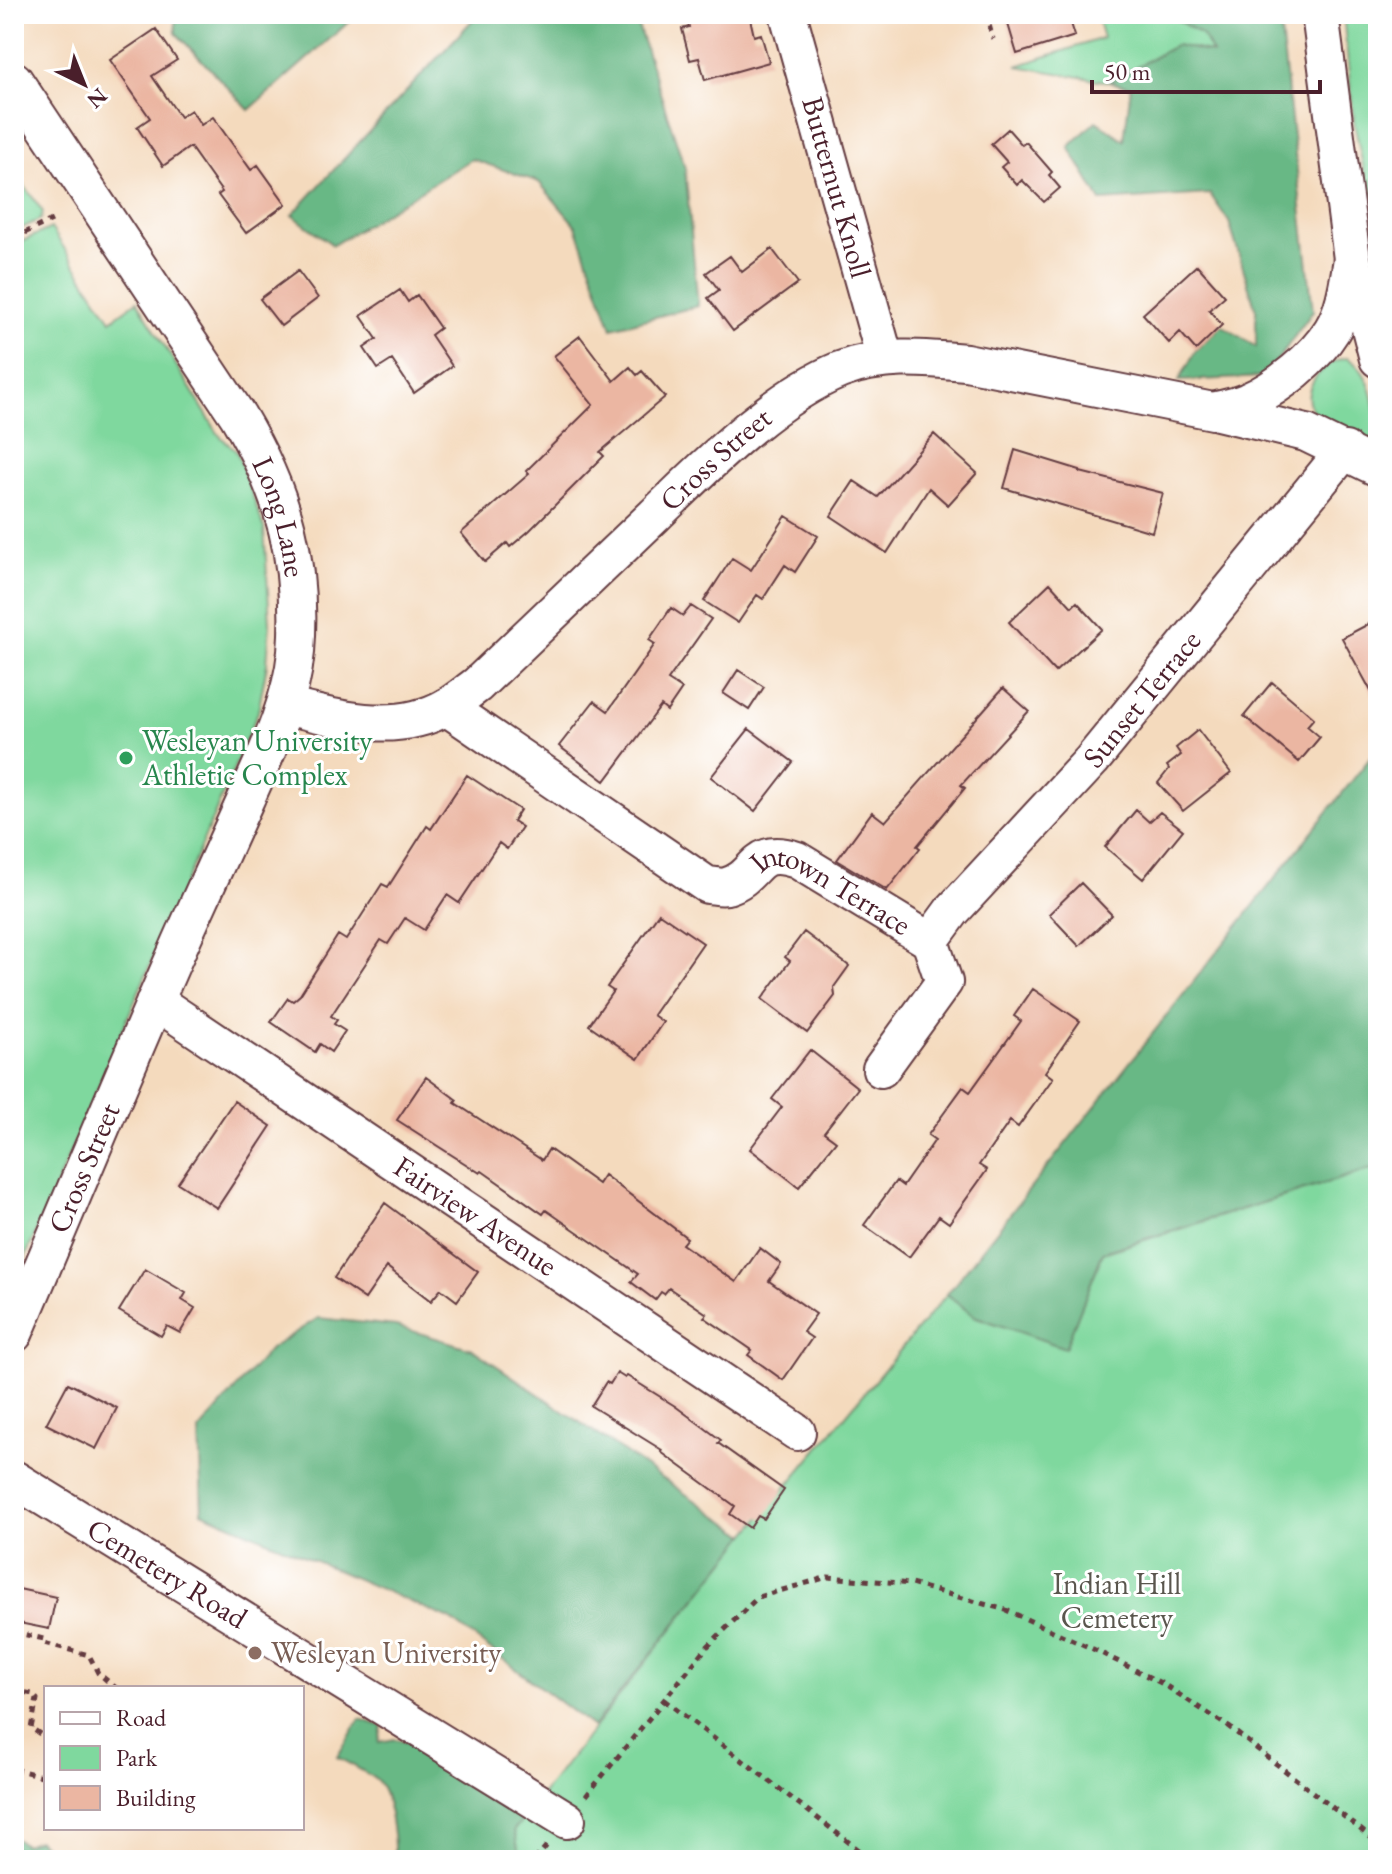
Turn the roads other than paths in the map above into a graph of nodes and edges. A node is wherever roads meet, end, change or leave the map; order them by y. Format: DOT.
graph roads {
  1 [pos="788,14"];
  2 [pos="1320,14"];
  3 [pos="14,80"];
  4 [pos="1352,259"];
  5 [pos="885,359"];
  6 [pos="1378,359"];
  7 [pos="1213,411"];
  8 [pos="1345,450"];
  9 [pos="1378,468"];
  10 [pos="285,706"];
  11 [pos="446,707"];
  12 [pos="930,941"];
  13 [pos="155,1001"];
  14 [pos="881,1069"];
  15 [pos="14,1334"];
  16 [pos="797,1432"];
  17 [pos="14,1479"];
  18 [pos="567,1820"];
  1 -- 5 [label="street, Butternut Knoll"];
  2 -- 4 [label="street"];
  3 -- 10 [label="street, Long Lane"];
  4 -- 6 [label="street"];
  4 -- 7 [label="street, Cross Street"];
  5 -- 7 [label="street, Cross Street"];
  5 -- 11 [label="street, Cross Street"];
  7 -- 8 [label="street, Cross Street"];
  8 -- 9 [label="street, Cross Street"];
  8 -- 12 [label="street, Sunset Terrace"];
  10 -- 11 [label="street, Cross Street"];
  10 -- 13 [label="street, Long Lane"];
  11 -- 12 [label="street, Intown Terrace"];
  12 -- 14 [label="street, Intown Terrace"];
  13 -- 15 [label="street, Cross Street"];
  13 -- 16 [label="street, Fairview Avenue"];
  17 -- 18 [label="street, Cemetery Road"];
}
